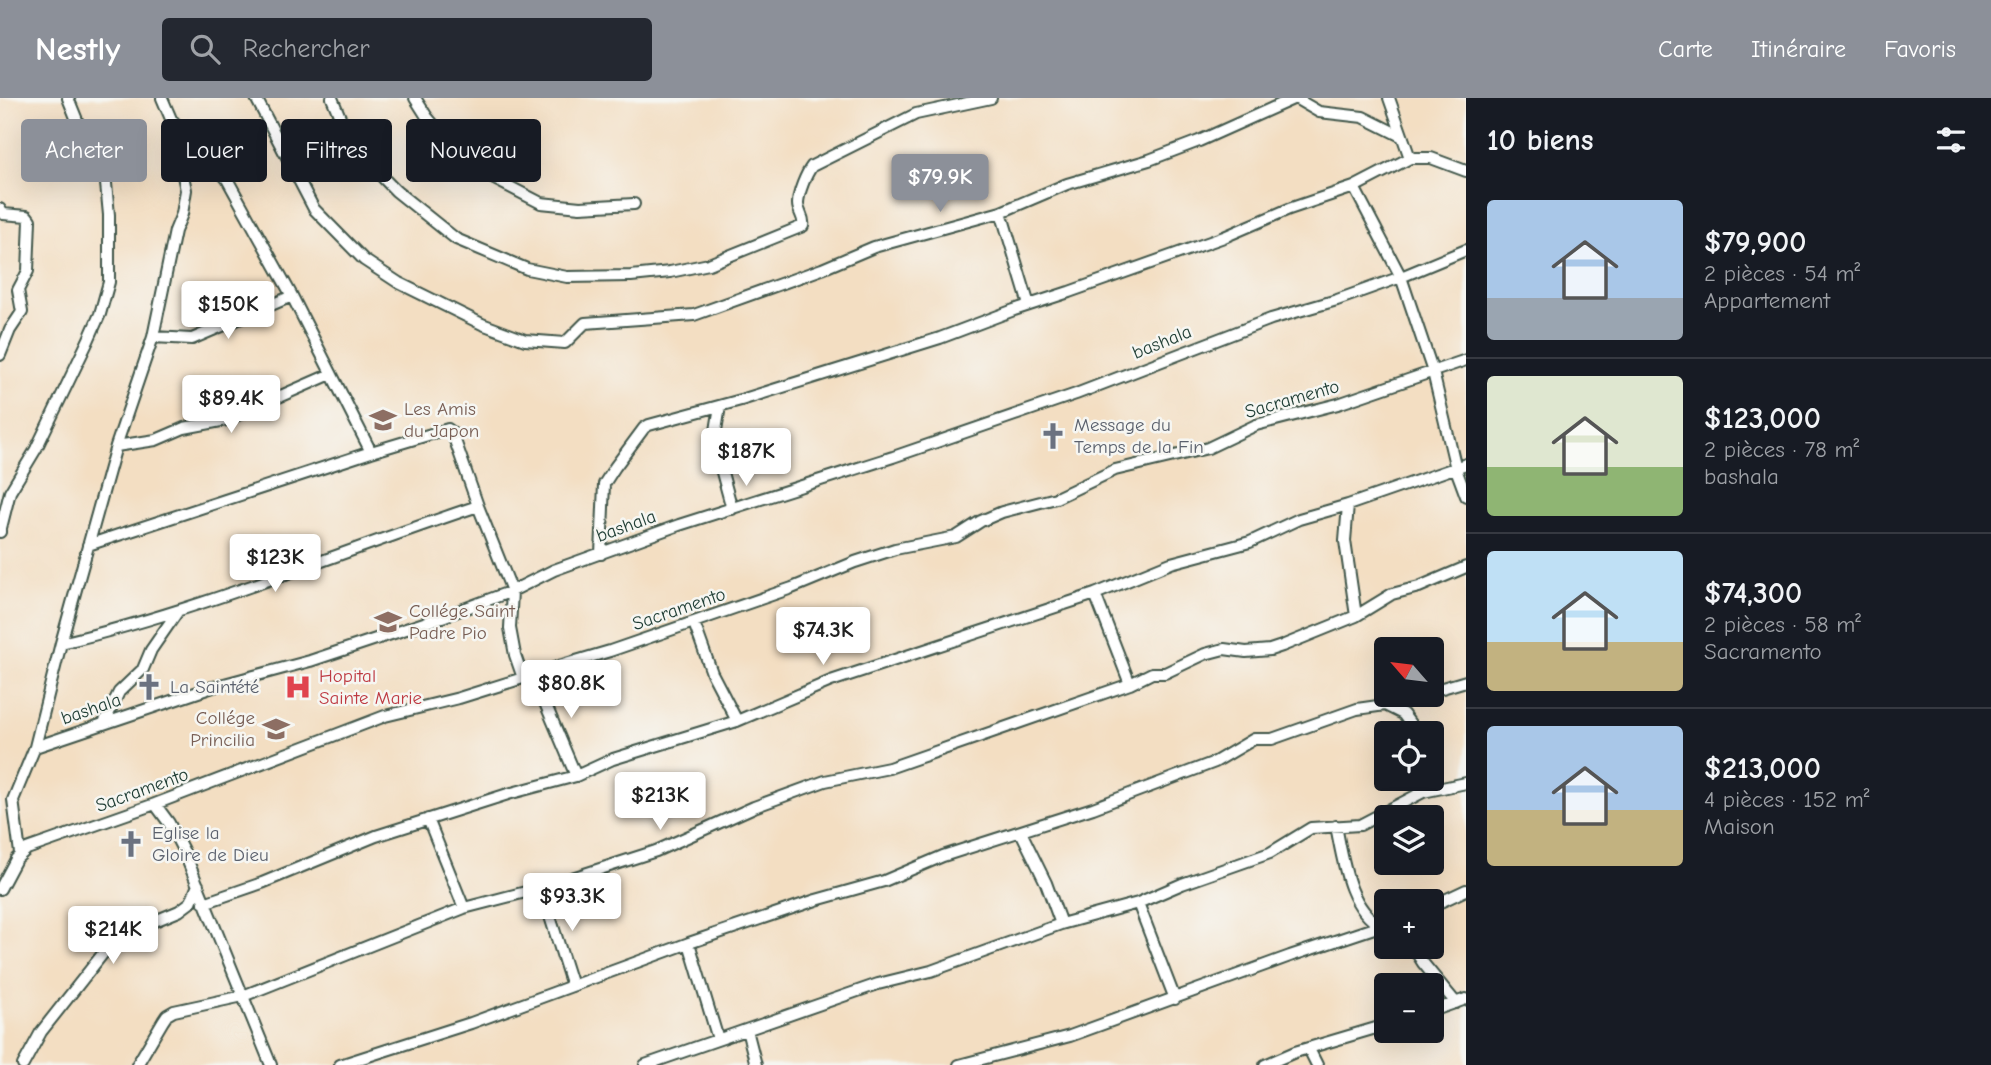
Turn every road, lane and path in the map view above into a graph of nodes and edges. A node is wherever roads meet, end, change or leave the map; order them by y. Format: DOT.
graph roads {
  1 [pos="68,98"];
  2 [pos="163,98"];
  3 [pos="256,98"];
  4 [pos="332,98"];
  5 [pos="415,98"];
  6 [pos="991,98"];
  7 [pos="1295,98"];
  8 [pos="1389,98"];
  9 [pos="171,119"];
  10 [pos="1401,136"];
  11 [pos="1410,158"];
  12 [pos="1466,172"];
  13 [pos="184,182"];
  14 [pos="229,182"];
  15 [pos="1354,187"];
  16 [pos="634,204"];
  17 [pos="0,209"];
  18 [pos="1001,212"];
  19 [pos="1466,250"];
  20 [pos="1401,277"];
  21 [pos="292,296"];
  22 [pos="1029,305"];
  23 [pos="153,337"];
  24 [pos="0,355"];
  25 [pos="1466,360"];
  26 [pos="1433,372"];
  27 [pos="331,374"];
  28 [pos="720,406"];
  29 [pos="116,446"];
  30 [pos="371,452"];
  31 [pos="1461,467"];
  32 [pos="1466,496"];
  33 [pos="1348,505"];
  34 [pos="478,506"];
  35 [pos="732,509"];
  36 [pos="0,532"];
  37 [pos="88,545"];
  38 [pos="601,554"];
  39 [pos="1466,567"];
  40 [pos="512,591"];
  41 [pos="1095,594"];
  42 [pos="178,611"];
  43 [pos="1356,616"];
  44 [pos="694,623"];
  45 [pos="61,643"];
  46 [pos="528,677"];
  47 [pos="1466,681"];
  48 [pos="1130,684"];
  49 [pos="1444,687"];
  50 [pos="1374,707"];
  51 [pos="1389,707"];
  52 [pos="737,720"];
  53 [pos="1408,721"];
  54 [pos="104,723"];
  55 [pos="35,747"];
  56 [pos="576,776"];
  57 [pos="1466,783"];
  58 [pos="1423,792"];
  59 [pos="155,804"];
  60 [pos="428,819"];
  61 [pos="1336,826"];
  62 [pos="1021,832"];
  63 [pos="20,853"];
  64 [pos="198,885"];
  65 [pos="541,888"];
  66 [pos="0,889"];
  67 [pos="1466,890"];
  68 [pos="1444,900"];
  69 [pos="204,903"];
  70 [pos="1138,903"];
  71 [pos="464,908"];
  72 [pos="1374,920"];
  73 [pos="1061,924"];
  74 [pos="1374,928"];
  75 [pos="689,943"];
  76 [pos="1420,959"];
  77 [pos="572,986"];
  78 [pos="243,996"];
  79 [pos="1175,999"];
  80 [pos="1461,1001"];
  81 [pos="1444,1007"];
  82 [pos="1374,1029"];
  83 [pos="747,1030"];
  84 [pos="718,1039"];
  85 [pos="1309,1049"];
  86 [pos="23,1065"];
  87 [pos="137,1065"];
  88 [pos="271,1065"];
  89 [pos="340,1065"];
  90 [pos="645,1065"];
  91 [pos="756,1065"];
  92 [pos="959,1065"];
  93 [pos="1265,1065"];
  94 [pos="1317,1065"];
  1 -- 36 [label="street"];
  2 -- 9 [label="street"];
  3 -- 18 [label="street"];
  4 -- 6 [label="street"];
  5 -- 16 [label="street"];
  7 -- 10 [label="street"];
  7 -- 18 [label="street"];
  8 -- 10 [label="street"];
  10 -- 11 [label="street"];
  11 -- 12 [label="street"];
  11 -- 15 [label="street"];
  13 -- 23 [label="street"];
  14 -- 21 [label="street"];
  15 -- 20 [label="street"];
  15 -- 22 [label="street"];
  17 -- 24 [label="street"];
  18 -- 22 [label="street"];
  19 -- 20 [label="street, bashala"];
  20 -- 26 [label="street"];
  20 -- 35 [label="street, bashala"];
  21 -- 23 [label="street"];
  21 -- 27 [label="street"];
  22 -- 28 [label="street"];
  23 -- 29 [label="street"];
  25 -- 26 [label="street, Sacramento"];
  26 -- 31 [label="street"];
  26 -- 44 [label="street, Sacramento"];
  27 -- 29 [label="street"];
  27 -- 30 [label="street"];
  28 -- 35 [label="street"];
  28 -- 38 [label="street"];
  29 -- 37 [label="street"];
  30 -- 34 [label="street"];
  30 -- 37 [label="street"];
  31 -- 32 [label="street"];
  31 -- 33 [label="street"];
  33 -- 41 [label="street"];
  33 -- 43 [label="street"];
  34 -- 40 [label="street"];
  34 -- 42 [label="street"];
  35 -- 38 [label="street, bashala"];
  37 -- 45 [label="street"];
  38 -- 40 [label="street, bashala"];
  39 -- 43 [label="street"];
  40 -- 46 [label="street"];
  40 -- 54 [label="street, bashala"];
  41 -- 48 [label="street"];
  41 -- 52 [label="street"];
  42 -- 45 [label="street"];
  42 -- 54 [label="street"];
  43 -- 48 [label="street"];
  44 -- 46 [label="street, Sacramento"];
  44 -- 52 [label="street"];
  45 -- 55 [label="street"];
  46 -- 56 [label="street"];
  46 -- 59 [label="street, Sacramento"];
  47 -- 49 [label="street"];
  48 -- 65 [label="street"];
  50 -- 62 [label="street"];
  51 -- 53 [label="street"];
  52 -- 56 [label="street"];
  54 -- 55 [label="street, bashala"];
  55 -- 63 [label="street"];
  56 -- 60 [label="street"];
  57 -- 58 [label="street"];
  58 -- 61 [label="street"];
  59 -- 63 [label="street, Sacramento"];
  59 -- 64 [label="street"];
  60 -- 69 [label="street"];
  60 -- 71 [label="street"];
  61 -- 70 [label="street"];
  61 -- 72 [label="street"];
  62 -- 73 [label="street"];
  62 -- 75 [label="street"];
  63 -- 66 [label="street"];
  64 -- 69 [label="street"];
  64 -- 86 [label="street"];
  65 -- 71 [label="street"];
  65 -- 77 [label="street"];
  67 -- 68 [label="street"];
  69 -- 78 [label="street"];
  70 -- 73 [label="street"];
  70 -- 79 [label="street"];
  71 -- 78 [label="street"];
  73 -- 83 [label="street"];
  74 -- 79 [label="street"];
  75 -- 77 [label="street"];
  75 -- 84 [label="street"];
  76 -- 80 [label="street"];
  77 -- 89 [label="street"];
  78 -- 87 [label="street"];
  78 -- 88 [label="street"];
  79 -- 92 [label="street"];
  80 -- 81 [label="street"];
  82 -- 85 [label="street"];
  83 -- 84 [label="street"];
  83 -- 91 [label="street"];
  84 -- 90 [label="street"];
  85 -- 93 [label="street"];
  85 -- 94 [label="street"];
}
